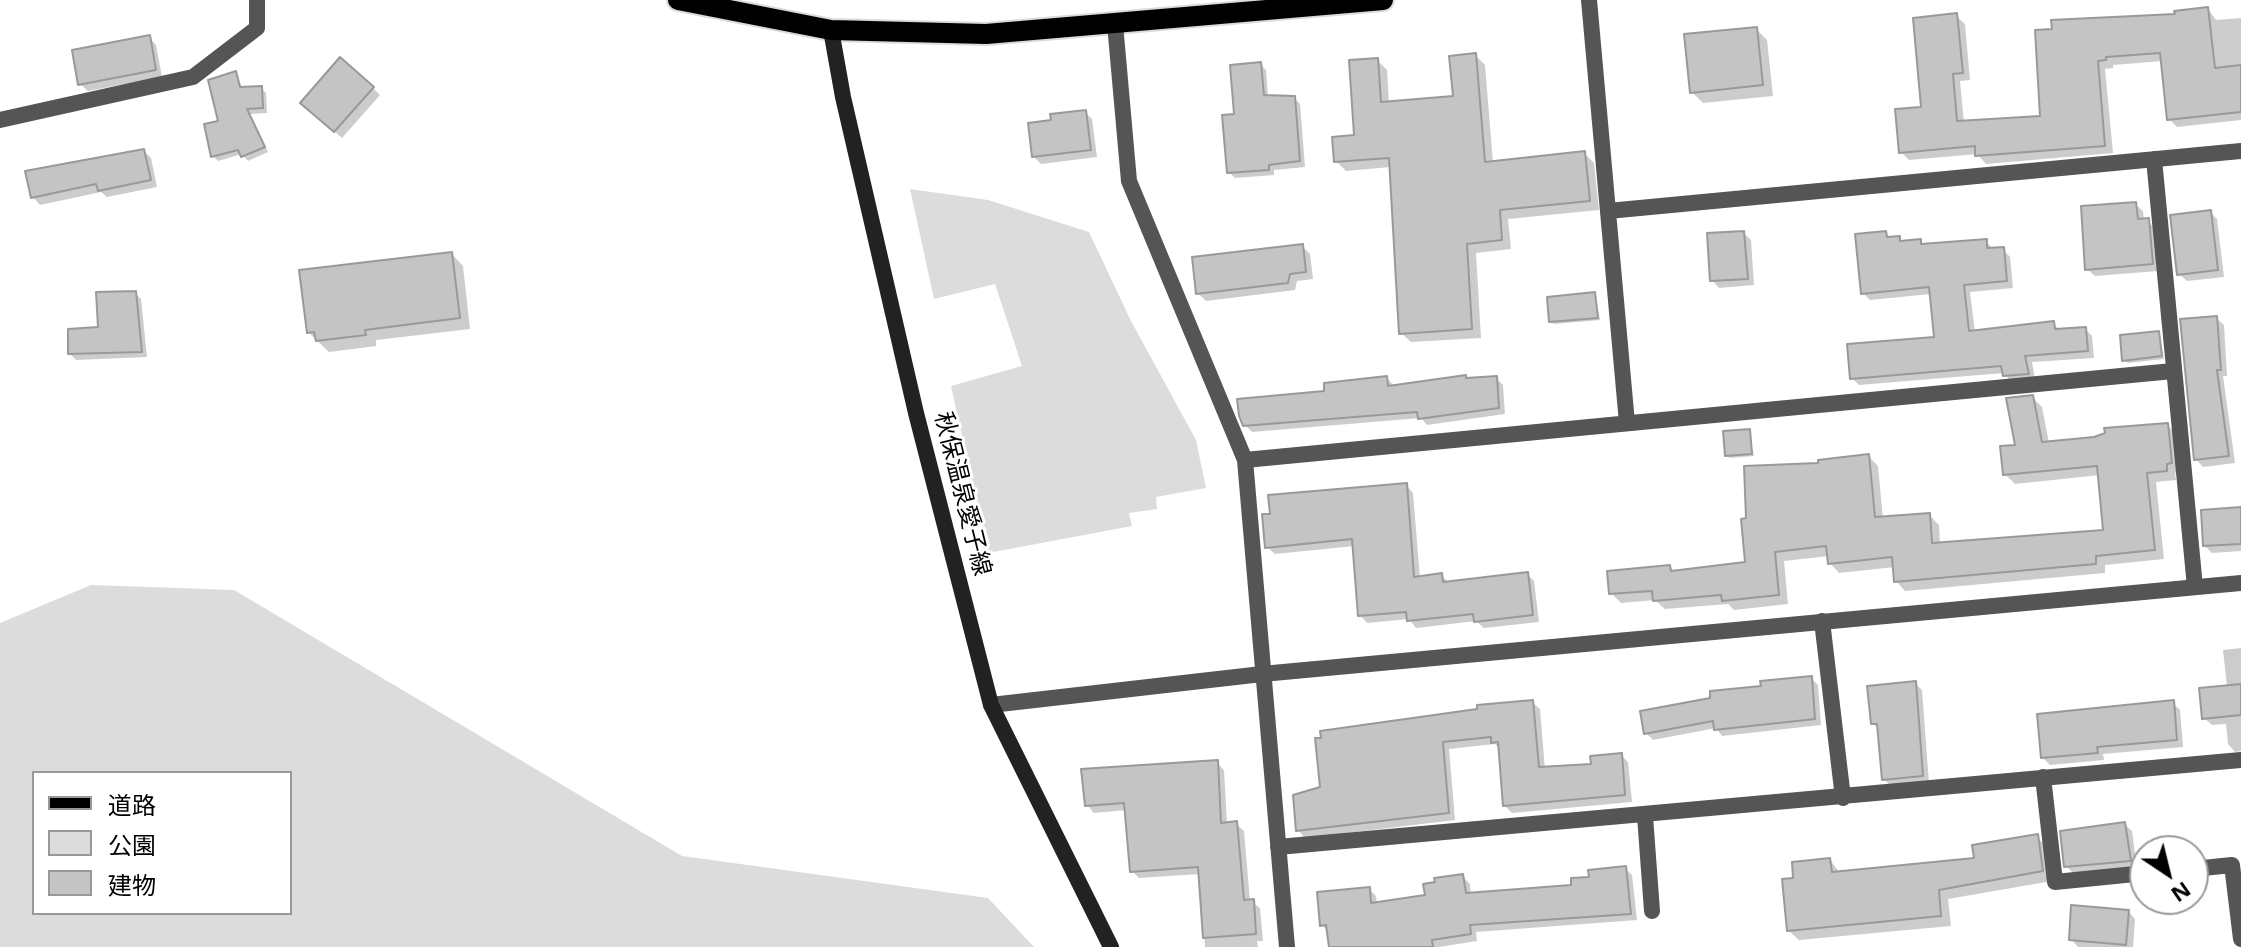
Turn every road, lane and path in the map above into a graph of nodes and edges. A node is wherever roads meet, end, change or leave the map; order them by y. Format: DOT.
graph roads {
  1 [pos="257,0"];
  2 [pos="678,0"];
  3 [pos="1383,0"];
  4 [pos="1589,0"];
  5 [pos="1115,24"];
  6 [pos="831,30"];
  7 [pos="0,120"];
  8 [pos="2241,151"];
  9 [pos="2154,159"];
  10 [pos="1608,211"];
  11 [pos="2173,371"];
  12 [pos="1627,423"];
  13 [pos="1245,460"];
  14 [pos="2241,583"];
  15 [pos="2195,587"];
  16 [pos="1822,621"];
  17 [pos="1262,674"];
  18 [pos="991,705"];
  19 [pos="2241,760"];
  20 [pos="2043,777"];
  21 [pos="1843,798"];
  22 [pos="1645,816"];
  23 [pos="1278,847"];
  24 [pos="2209,867"];
  25 [pos="2129,875"];
  26 [pos="1652,911"];
  27 [pos="2241,939"];
  28 [pos="1111,947"];
  29 [pos="1287,947"];
  1 -- 7 [label="street"];
  2 -- 6 [label="main road"];
  3 -- 5 [label="main road"];
  4 -- 10 [label="street"];
  5 -- 6 [label="main road"];
  5 -- 13 [label="street"];
  6 -- 18 [label="main road, 秋保温泉愛子線"];
  8 -- 9 [label="street"];
  9 -- 10 [label="street"];
  9 -- 11 [label="street"];
  10 -- 12 [label="street"];
  11 -- 12 [label="street"];
  11 -- 15 [label="street"];
  12 -- 13 [label="street"];
  13 -- 17 [label="street"];
  14 -- 15 [label="street"];
  15 -- 16 [label="street"];
  16 -- 17 [label="street"];
  16 -- 21 [label="street"];
  17 -- 18 [label="street"];
  17 -- 23 [label="street"];
  18 -- 28 [label="main road, 秋保温泉愛子線"];
  19 -- 20 [label="street"];
  20 -- 21 [label="street"];
  20 -- 25 [label="street"];
  21 -- 22 [label="street"];
  22 -- 23 [label="street"];
  22 -- 26 [label="street"];
  23 -- 29 [label="street"];
  24 -- 27 [label="street"];
}
